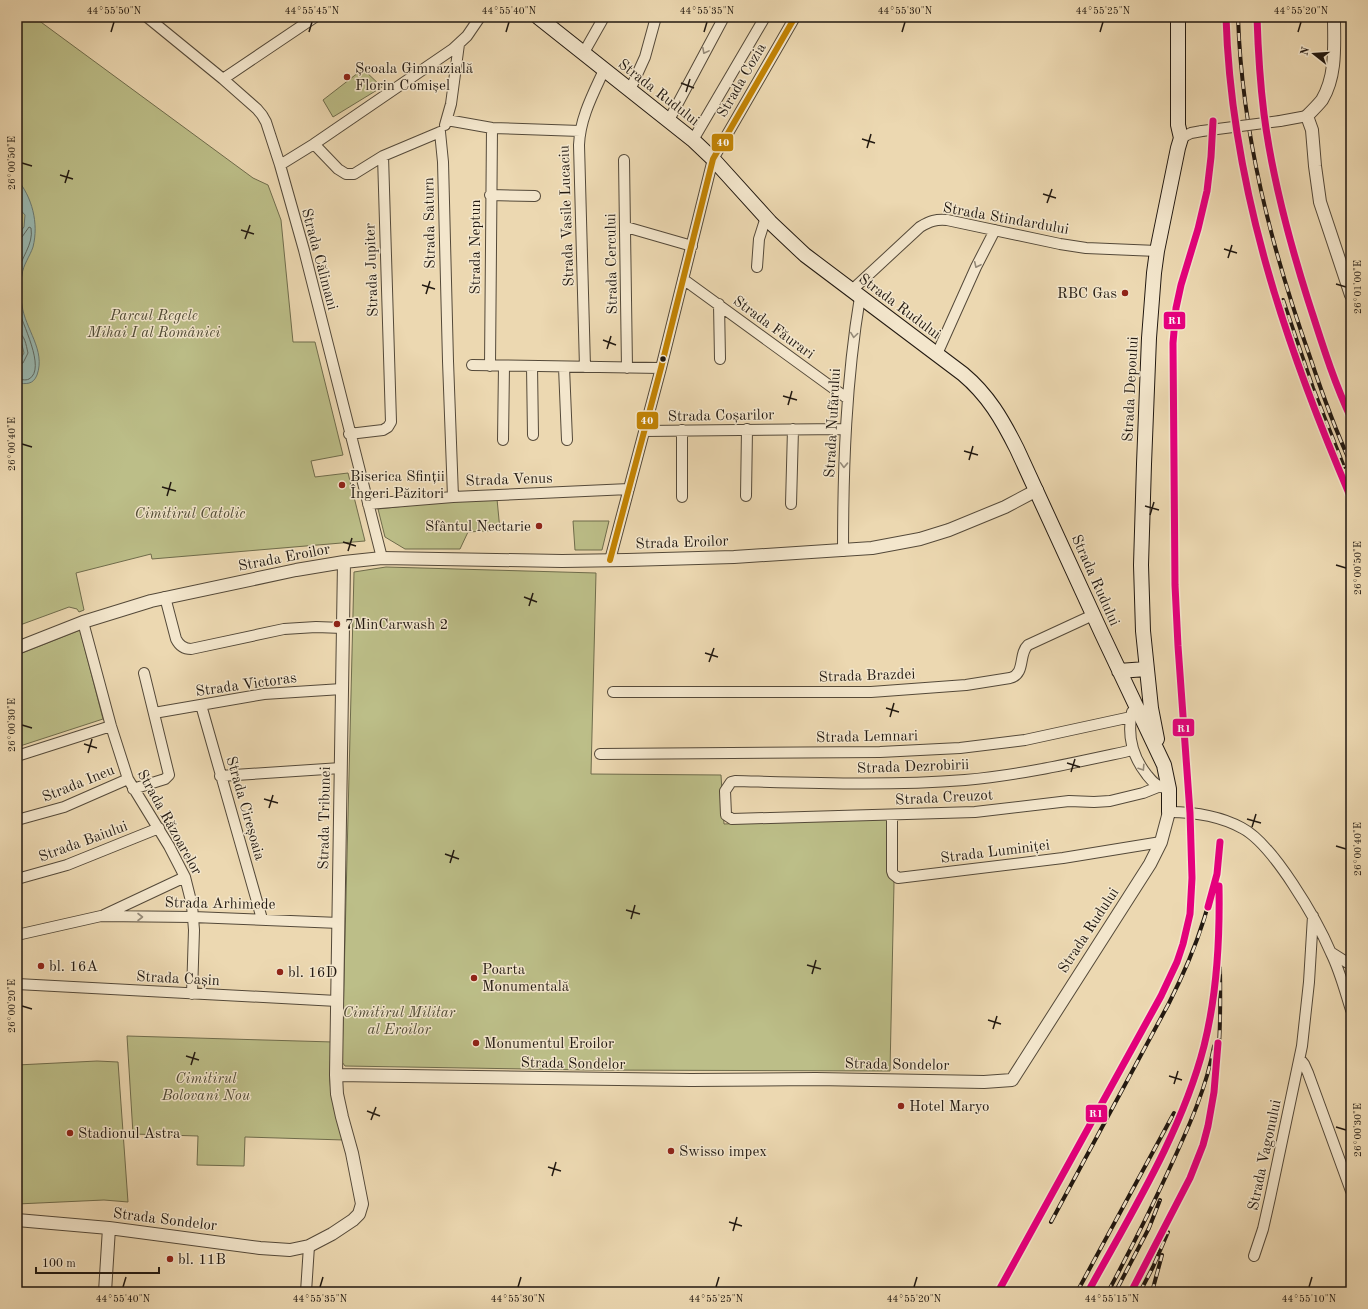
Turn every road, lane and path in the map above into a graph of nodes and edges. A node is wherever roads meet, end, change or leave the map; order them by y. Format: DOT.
graph roads {
  1 [pos="147,17"];
  2 [pos="315,17"];
  3 [pos="480,17"];
  4 [pos="538,17"];
  5 [pos="604,17"];
  6 [pos="656,17"];
  7 [pos="724,17"];
  8 [pos="765,17"];
  9 [pos="795,17"];
  10 [pos="1178,17"];
  11 [pos="1334,17"];
  12 [pos="459,44"];
  13 [pos="583,54"];
  14 [pos="604,70"];
  15 [pos="223,79"];
  16 [pos="630,90"];
  17 [pos="1307,116"];
  18 [pos="447,120"];
  19 [pos="669,120"];
  20 [pos="492,128"];
  21 [pos="580,131"];
  22 [pos="440,132"];
  23 [pos="1181,138"];
  24 [pos="693,140"];
  25 [pos="314,144"];
  26 [pos="383,156"];
  27 [pos="713,159"];
  28 [pos="624,160"];
  29 [pos="280,165"];
  30 [pos="490,195"];
  31 [pos="535,196"];
  32 [pos="766,217"];
  33 [pos="626,227"];
  34 [pos="995,230"];
  35 [pos="692,246"];
  36 [pos="1157,251"];
  37 [pos="756,267"];
  38 [pos="683,279"];
  39 [pos="856,294"];
  40 [pos="1351,296"];
  41 [pos="719,304"];
  42 [pos="937,354"];
  43 [pos="720,359"];
  44 [pos="472,365"];
  45 [pos="490,366"];
  46 [pos="504,366"];
  47 [pos="532,366"];
  48 [pos="564,367"];
  49 [pos="585,367"];
  50 [pos="627,368"];
  51 [pos="661,368"];
  52 [pos="848,399"];
  53 [pos="845,428"];
  54 [pos="747,429"];
  55 [pos="793,429"];
  56 [pos="682,430"];
  57 [pos="644,431"];
  58 [pos="349,434"];
  59 [pos="533,435"];
  60 [pos="503,440"];
  61 [pos="567,440"];
  62 [pos="629,490"];
  63 [pos="1037,490"];
  64 [pos="746,496"];
  65 [pos="453,497"];
  66 [pos="682,497"];
  67 [pos="368,504"];
  68 [pos="791,504"];
  69 [pos="843,551"];
  70 [pos="382,558"];
  71 [pos="610,560"];
  72 [pos="344,562"];
  73 [pos="165,598"];
  74 [pos="1093,615"];
  75 [pos="83,622"];
  76 [pos="343,628"];
  77 [pos="17,648"];
  78 [pos="1146,669"];
  79 [pos="1120,671"];
  80 [pos="144,673"];
  81 [pos="342,689"];
  82 [pos="613,692"];
  83 [pos="201,704"];
  84 [pos="1133,710"];
  85 [pos="154,713"];
  86 [pos="110,726"];
  87 [pos="1132,750"];
  88 [pos="600,754"];
  89 [pos="17,756"];
  90 [pos="1164,765"];
  91 [pos="341,768"];
  92 [pos="220,776"];
  93 [pos="128,779"];
  94 [pos="1163,788"];
  95 [pos="133,789"];
  96 [pos="1169,812"];
  97 [pos="892,814"];
  98 [pos="729,818"];
  99 [pos="17,820"];
  100 [pos="159,828"];
  101 [pos="1161,842"];
  102 [pos="185,877"];
  103 [pos="17,879"];
  104 [pos="101,916"];
  105 [pos="1313,916"];
  106 [pos="193,917"];
  107 [pos="262,919"];
  108 [pos="339,923"];
  109 [pos="17,935"];
  110 [pos="1332,953"];
  111 [pos="1351,965"];
  112 [pos="17,984"];
  113 [pos="192,994"];
  114 [pos="337,1001"];
  115 [pos="1351,1010"];
  116 [pos="1300,1059"];
  117 [pos="336,1075"];
  118 [pos="1012,1080"];
  119 [pos="1351,1191"];
  120 [pos="17,1220"];
  121 [pos="109,1228"];
  122 [pos="309,1246"];
  123 [pos="1254,1256"];
  124 [pos="105,1292"];
  125 [pos="306,1292"];
  1 -- 15 [label="street, Strada Călimani"];
  2 -- 15 [label="street"];
  3 -- 12 [label="street"];
  4 -- 13 [label="main road, Strada Rudului"];
  5 -- 13 [label="street"];
  6 -- 16 [label="street"];
  7 -- 19 [label="street, one-way"];
  8 -- 24 [label="street"];
  9 -- 27 [label="street, Strada Cozia"];
  10 -- 23 [label="main road, Strada Depoului"];
  11 -- 17 [label="street"];
  12 -- 18 [label="street"];
  12 -- 25 [label="street"];
  13 -- 14 [label="main road, Strada Rudului"];
  14 -- 16 [label="main road, Strada Rudului"];
  14 -- 21 [label="street, Strada Vasile Lucaciu"];
  15 -- 29 [label="street, Strada Călimani"];
  16 -- 19 [label="main road, Strada Rudului"];
  17 -- 23 [label="street, bridge"];
  17 -- 40 [label="street"];
  18 -- 20 [label="street"];
  18 -- 22 [label="street"];
  19 -- 24 [label="main road, Strada Rudului"];
  20 -- 21 [label="street"];
  20 -- 30 [label="street, Strada Neptun"];
  21 -- 49 [label="street, Strada Vasile Lucaciu"];
  22 -- 26 [label="street"];
  22 -- 65 [label="street, Strada Saturn"];
  23 -- 36 [label="main road, Strada Depoului"];
  24 -- 27 [label="main road, Strada Rudului"];
  25 -- 26 [label="street"];
  25 -- 29 [label="street"];
  26 -- 58 [label="street, Strada Jupiter"];
  27 -- 32 [label="main road, Strada Rudului"];
  27 -- 35 [label="street, Strada Cozia"];
  28 -- 33 [label="street, Strada Cercului"];
  29 -- 58 [label="street, Strada Călimani"];
  30 -- 31 [label="street"];
  30 -- 45 [label="street, Strada Neptun"];
  32 -- 37 [label="street"];
  32 -- 39 [label="main road, Strada Rudului"];
  33 -- 35 [label="street"];
  33 -- 50 [label="street, Strada Cercului"];
  34 -- 36 [label="street, Strada Stindardului"];
  34 -- 39 [label="street, Strada Stindardului"];
  34 -- 42 [label="street, one-way"];
  35 -- 38 [label="street, Strada Cozia"];
  36 -- 78 [label="main road, Strada Depoului"];
  38 -- 41 [label="street, Strada Făurari"];
  38 -- 51 [label="street, Strada Cozia"];
  39 -- 42 [label="main road, Strada Rudului"];
  39 -- 52 [label="street, Strada Nufărului, one-way"];
  41 -- 43 [label="street"];
  41 -- 52 [label="street, Strada Făurari"];
  42 -- 63 [label="main road, Strada Rudului"];
  44 -- 45 [label="street"];
  45 -- 46 [label="street"];
  46 -- 47 [label="street"];
  46 -- 60 [label="street"];
  47 -- 48 [label="street"];
  47 -- 59 [label="street"];
  48 -- 49 [label="street"];
  48 -- 61 [label="street"];
  49 -- 50 [label="street"];
  50 -- 51 [label="street"];
  51 -- 57 [label="street, Strada Cozia"];
  52 -- 53 [label="street, Strada Nufărului"];
  53 -- 55 [label="street, Strada Coșarilor"];
  53 -- 69 [label="street, Strada Nufărului, one-way"];
  54 -- 55 [label="street, Strada Coșarilor"];
  54 -- 56 [label="street, Strada Coșarilor"];
  54 -- 64 [label="street"];
  55 -- 68 [label="street"];
  56 -- 57 [label="street, Strada Coșarilor"];
  56 -- 66 [label="street"];
  57 -- 62 [label="street, Strada Cozia"];
  58 -- 67 [label="street, Strada Călimani"];
  62 -- 65 [label="street, Strada Venus"];
  62 -- 71 [label="street, Strada Cozia"];
  63 -- 69 [label="street, Strada Eroilor"];
  63 -- 74 [label="main road, Strada Rudului"];
  65 -- 67 [label="street, Strada Venus"];
  67 -- 70 [label="street, Strada Călimani"];
  69 -- 71 [label="street, Strada Eroilor"];
  70 -- 71 [label="street, Strada Eroilor"];
  70 -- 72 [label="street, Strada Eroilor"];
  72 -- 73 [label="street, Strada Eroilor"];
  72 -- 76 [label="street, Strada Tribunei"];
  73 -- 75 [label="street, Strada Eroilor"];
  73 -- 76 [label="street"];
  74 -- 79 [label="main road, Strada Rudului"];
  74 -- 82 [label="street, Strada Brazdei"];
  75 -- 77 [label="street, Strada Eroilor"];
  75 -- 86 [label="street, Strada Răzoarelor"];
  76 -- 81 [label="street, Strada Tribunei"];
  78 -- 79 [label="main road"];
  78 -- 90 [label="main road, Strada Depoului"];
  79 -- 84 [label="main road, Strada Rudului"];
  80 -- 85 [label="street"];
  81 -- 83 [label="street, Strada Victoras"];
  81 -- 91 [label="street, Strada Tribunei"];
  83 -- 85 [label="street, Strada Victoras"];
  83 -- 92 [label="street, Strada Cireșoaia"];
  84 -- 87 [label="street, Strada Rudului"];
  84 -- 88 [label="street, Strada Lemnari"];
  84 -- 90 [label="main road, Strada Rudului"];
  85 -- 95 [label="street"];
  86 -- 89 [label="street"];
  86 -- 93 [label="street, Strada Răzoarelor"];
  87 -- 94 [label="street, Strada Rudului, one-way"];
  87 -- 98 [label="street, Strada Dezrobirii"];
  90 -- 94 [label="main road, Strada Rudului"];
  91 -- 92 [label="street"];
  91 -- 108 [label="street, Strada Tribunei"];
  92 -- 107 [label="street, Strada Cireșoaia"];
  93 -- 95 [label="street, Strada Răzoarelor"];
  93 -- 99 [label="street, Strada Ineu"];
  94 -- 96 [label="main road, Strada Rudului"];
  94 -- 97 [label="street, Strada Creuzot"];
  95 -- 100 [label="street, Strada Răzoarelor"];
  96 -- 101 [label="street, Strada Rudului"];
  96 -- 105 [label="street"];
  97 -- 98 [label="street, Strada Creuzot"];
  97 -- 101 [label="street, Strada Luminiței"];
  100 -- 102 [label="street, Strada Răzoarelor"];
  100 -- 103 [label="street, Strada Baiului"];
  101 -- 118 [label="street, Strada Rudului"];
  102 -- 104 [label="street, Strada Arhimede"];
  102 -- 106 [label="street, Strada Răzoarelor"];
  104 -- 106 [label="street, Strada Arhimede, one-way"];
  104 -- 109 [label="street, Strada Arhimede"];
  105 -- 110 [label="street"];
  105 -- 116 [label="street, Strada Vagonului"];
  106 -- 107 [label="street, Strada Arhimede"];
  106 -- 113 [label="street, Strada Răzoarelor"];
  107 -- 108 [label="street, Strada Arhimede"];
  108 -- 114 [label="street, Strada Tribunei"];
  110 -- 111 [label="street"];
  110 -- 115 [label="street"];
  112 -- 113 [label="street, Strada Cașin"];
  113 -- 114 [label="street, Strada Cașin"];
  114 -- 117 [label="street, Strada Tribunei"];
  116 -- 119 [label="street"];
  116 -- 123 [label="street, Strada Vagonului"];
  117 -- 118 [label="street, Strada Sondelor"];
  117 -- 122 [label="street, Strada Sondelor"];
  120 -- 121 [label="street, Strada Sondelor"];
  121 -- 122 [label="street, Strada Sondelor"];
  121 -- 124 [label="street"];
  122 -- 125 [label="street"];
}
